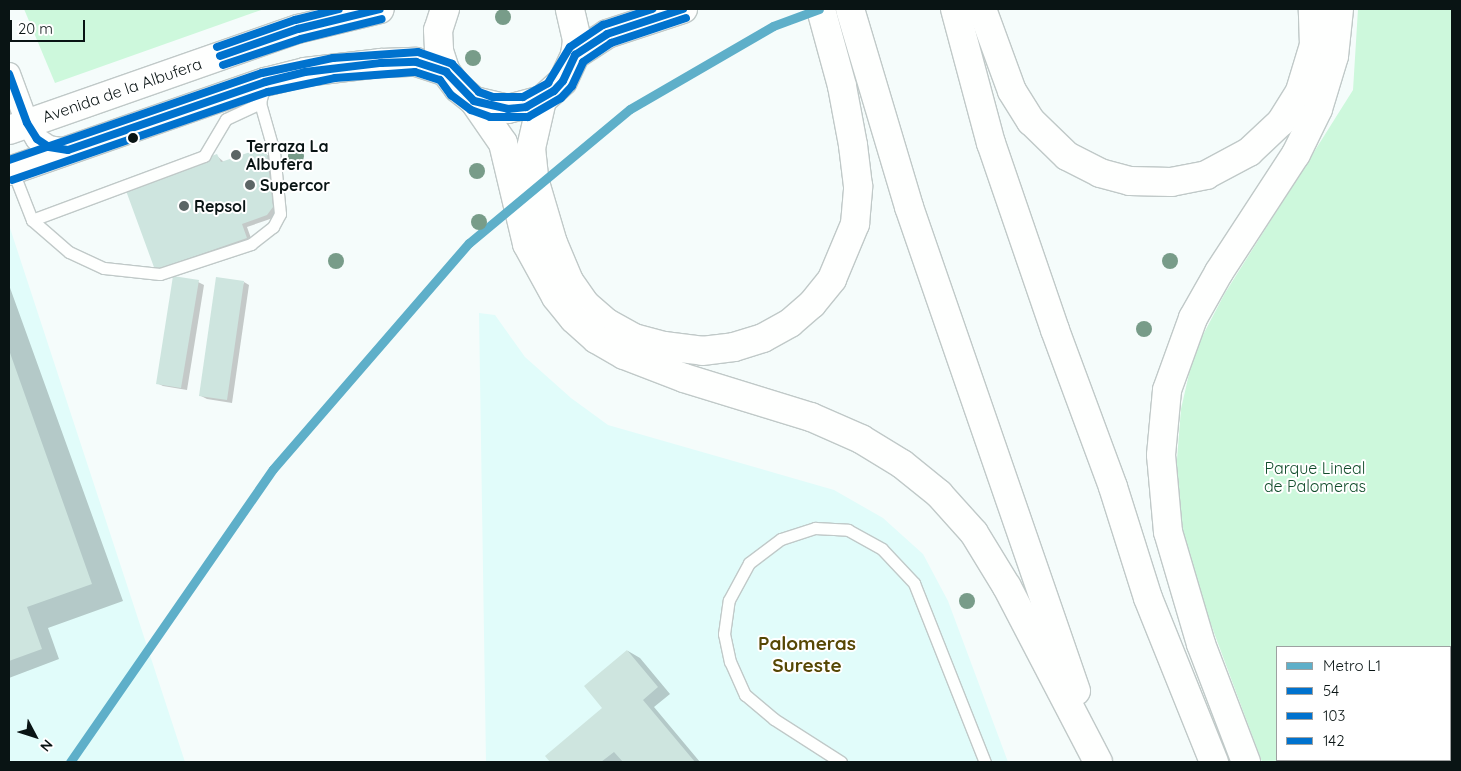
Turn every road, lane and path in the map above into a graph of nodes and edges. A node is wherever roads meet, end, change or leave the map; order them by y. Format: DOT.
graph roads {
  1 [pos="380,9"];
  2 [pos="445,9"];
  3 [pos="570,9"];
  4 [pos="682,9"];
  5 [pos="821,9"];
  6 [pos="850,9"];
  7 [pos="955,9"];
  8 [pos="982,9"];
  9 [pos="1313,9"];
  10 [pos="1339,9"];
  11 [pos="576,55"];
  12 [pos="446,72"];
  13 [pos="9,74"];
  14 [pos="262,93"];
  15 [pos="542,100"];
  16 [pos="474,101"];
  17 [pos="18,127"];
  18 [pos="68,150"];
  19 [pos="11,170"];
  20 [pos="32,220"];
  21 [pos="841,762"];
  22 [pos="986,762"];
  23 [pos="1099,762"];
  24 [pos="1214,762"];
  25 [pos="1246,762"];
  1 -- 17 [label="main road, Avenida de la Albufera"];
  2 -- 12 [label="main road"];
  3 -- 11 [label="main road"];
  4 -- 11 [label="main road"];
  5 -- 15 [label="main road"];
  6 -- 23 [label="main road"];
  7 -- 24 [label="main road"];
  8 -- 9 [label="main road"];
  10 -- 25 [label="main road"];
  11 -- 15 [label="main road"];
  12 -- 14 [label="main road"];
  12 -- 16 [label="main road"];
  13 -- 17 [label="street"];
  14 -- 18 [label="main road"];
  14 -- 20 [label="lane"];
  14 -- 20 [label="lane"];
  15 -- 16 [label="main road"];
  16 -- 23 [label="main road"];
  17 -- 18 [label="street"];
  18 -- 19 [label="main road"];
  19 -- 20 [label="lane"];
  21 -- 22 [label="lane"];
}
